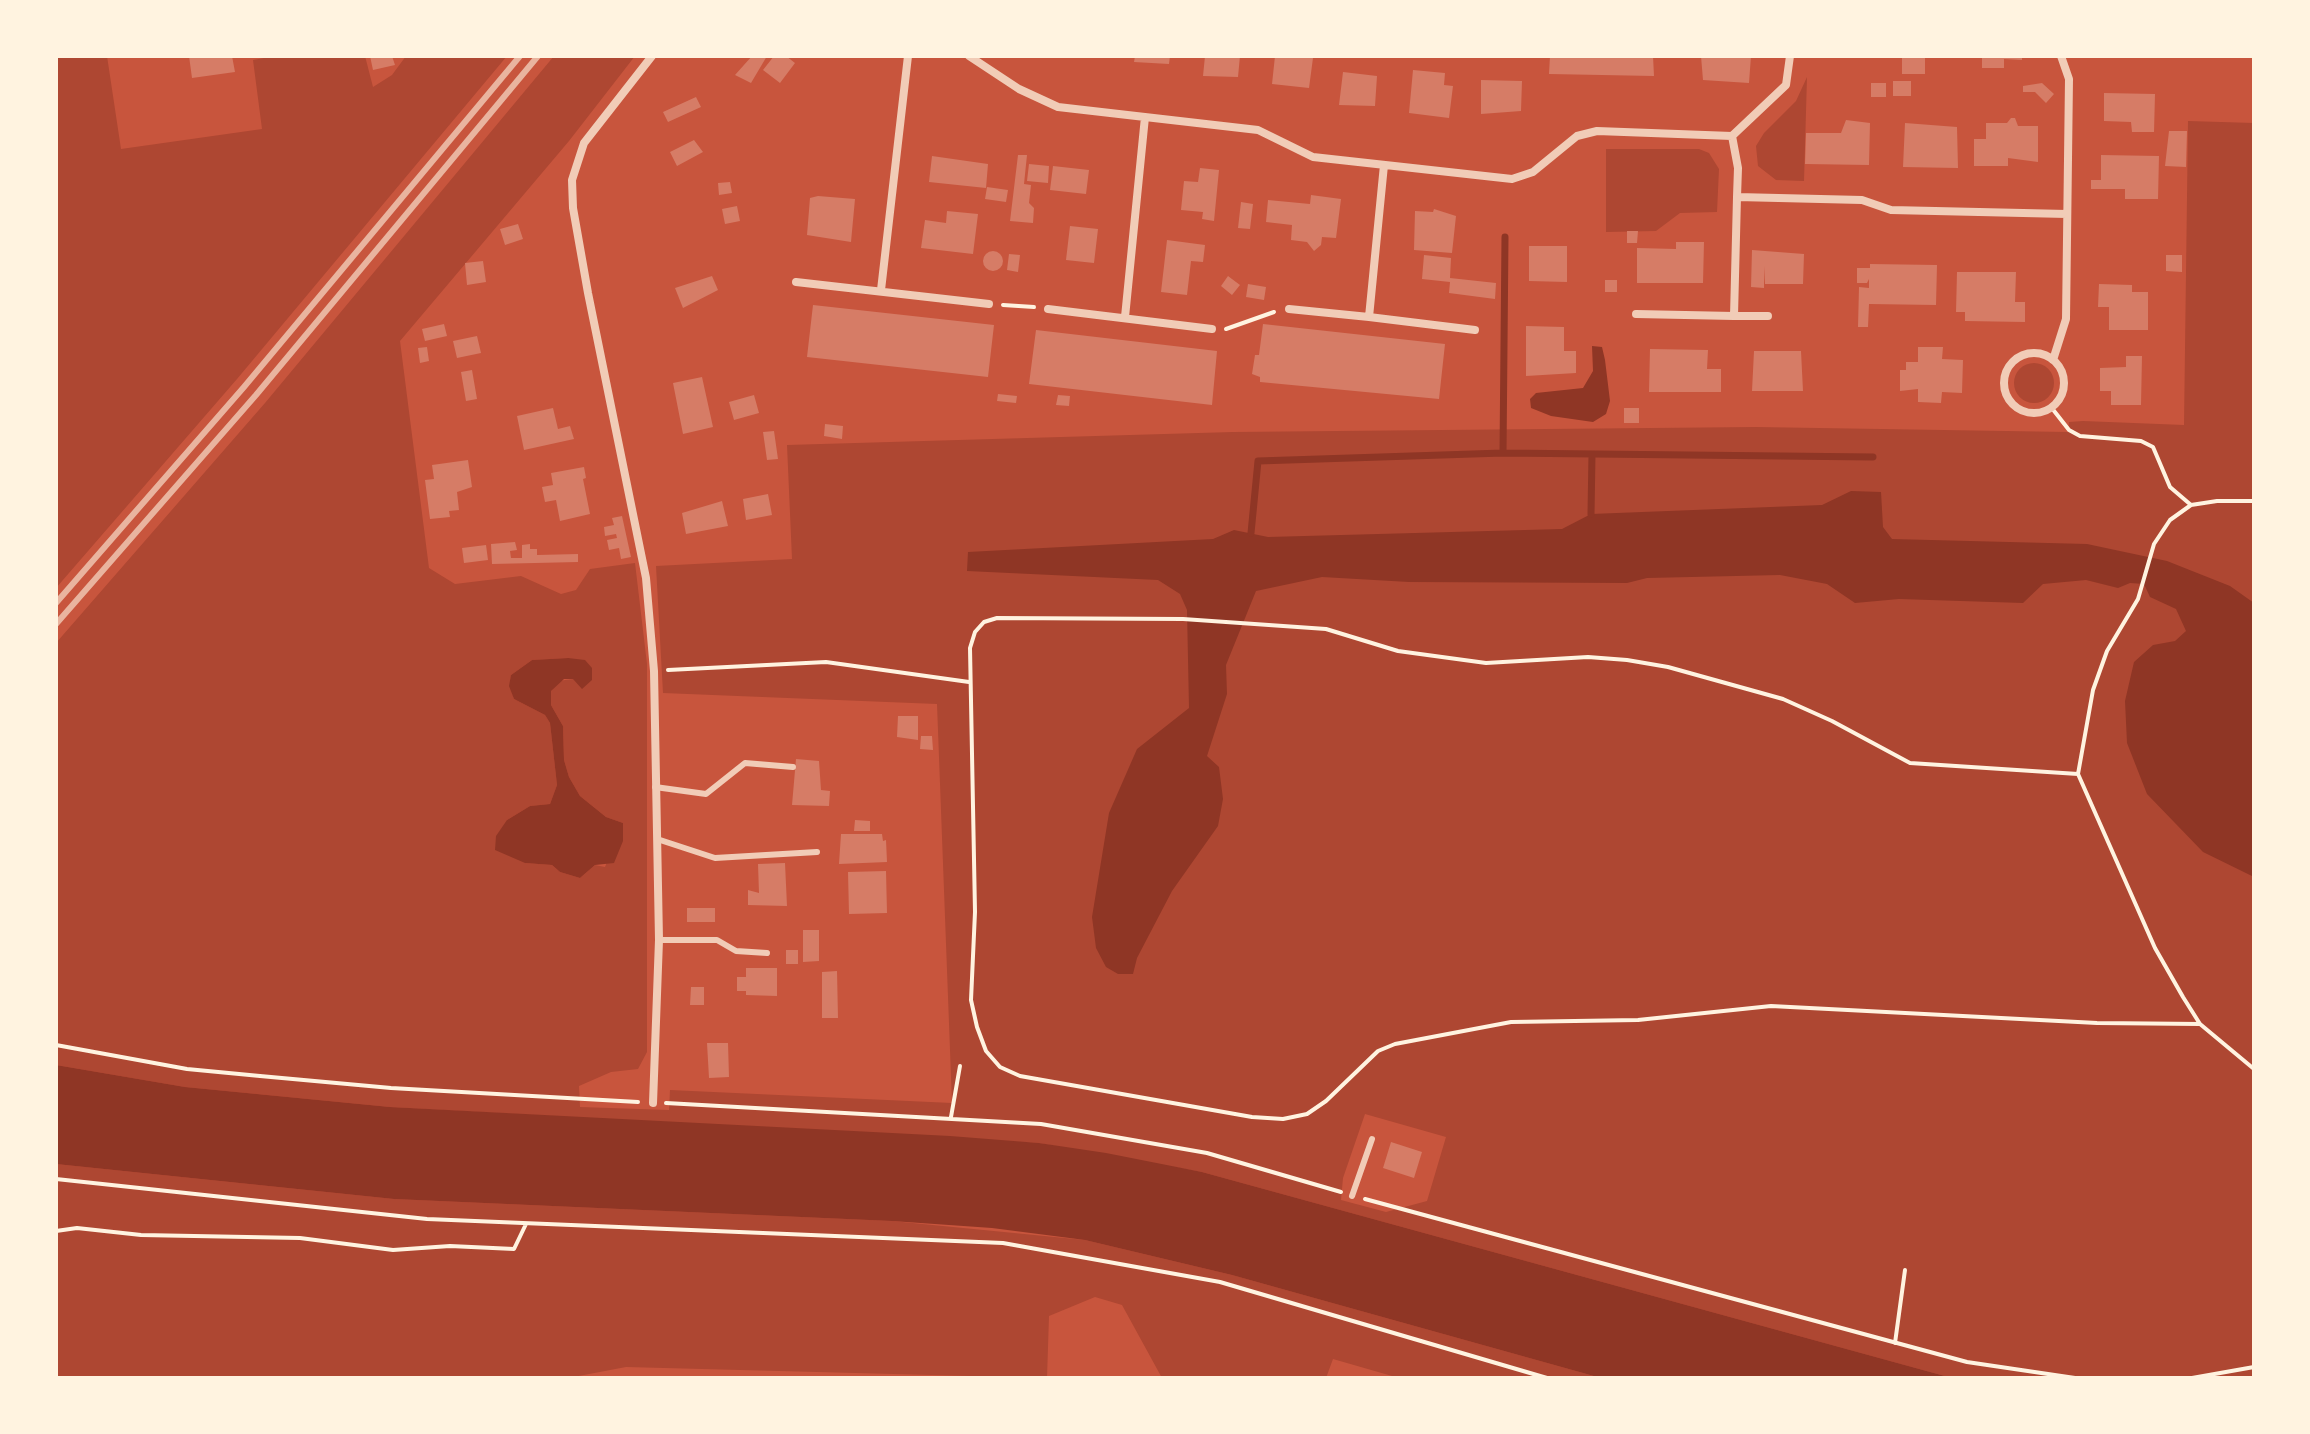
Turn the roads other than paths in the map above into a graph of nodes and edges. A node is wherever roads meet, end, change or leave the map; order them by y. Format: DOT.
graph roads {
  1 [pos="652,56"];
  2 [pos="908,56"];
  3 [pos="969,56"];
  4 [pos="1790,56"];
  5 [pos="2061,56"];
  6 [pos="1145,117"];
  7 [pos="1732,136"];
  8 [pos="1384,165"];
  9 [pos="1737,197"];
  10 [pos="2067,214"];
  11 [pos="796,282"];
  12 [pos="881,290"];
  13 [pos="989,304"];
  14 [pos="1048,309"];
  15 [pos="1289,309"];
  16 [pos="1636,314"];
  17 [pos="1734,316"];
  18 [pos="1768,316"];
  19 [pos="1125,317"];
  20 [pos="1369,317"];
  21 [pos="1212,329"];
  22 [pos="1475,330"];
  23 [pos="2053,360"];
  24 [pos="793,767"];
  25 [pos="655,787"];
  26 [pos="657,839"];
  27 [pos="817,852"];
  28 [pos="659,940"];
  29 [pos="767,953"];
  30 [pos="653,1103"];
  31 [pos="1372,1139"];
  32 [pos="1352,1196"];
  1 -- 25 [label="street"];
  2 -- 12 [label="street"];
  3 -- 6 [label="street"];
  4 -- 7 [label="street"];
  5 -- 10 [label="street"];
  6 -- 8 [label="street"];
  6 -- 19 [label="street"];
  7 -- 8 [label="street"];
  7 -- 9 [label="street"];
  8 -- 20 [label="street"];
  9 -- 10 [label="street"];
  9 -- 17 [label="street"];
  10 -- 23 [label="street"];
  11 -- 12 [label="street"];
  12 -- 13 [label="street"];
  14 -- 19 [label="street"];
  15 -- 20 [label="street"];
  16 -- 17 [label="street"];
  17 -- 18 [label="street"];
  19 -- 21 [label="street"];
  20 -- 22 [label="street"];
  23 -- 23 [label="street"];
  24 -- 25 [label="lane"];
  25 -- 26 [label="street"];
  26 -- 27 [label="lane"];
  26 -- 28 [label="street"];
  28 -- 29 [label="lane"];
  28 -- 30 [label="street"];
  31 -- 32 [label="lane"];
}
